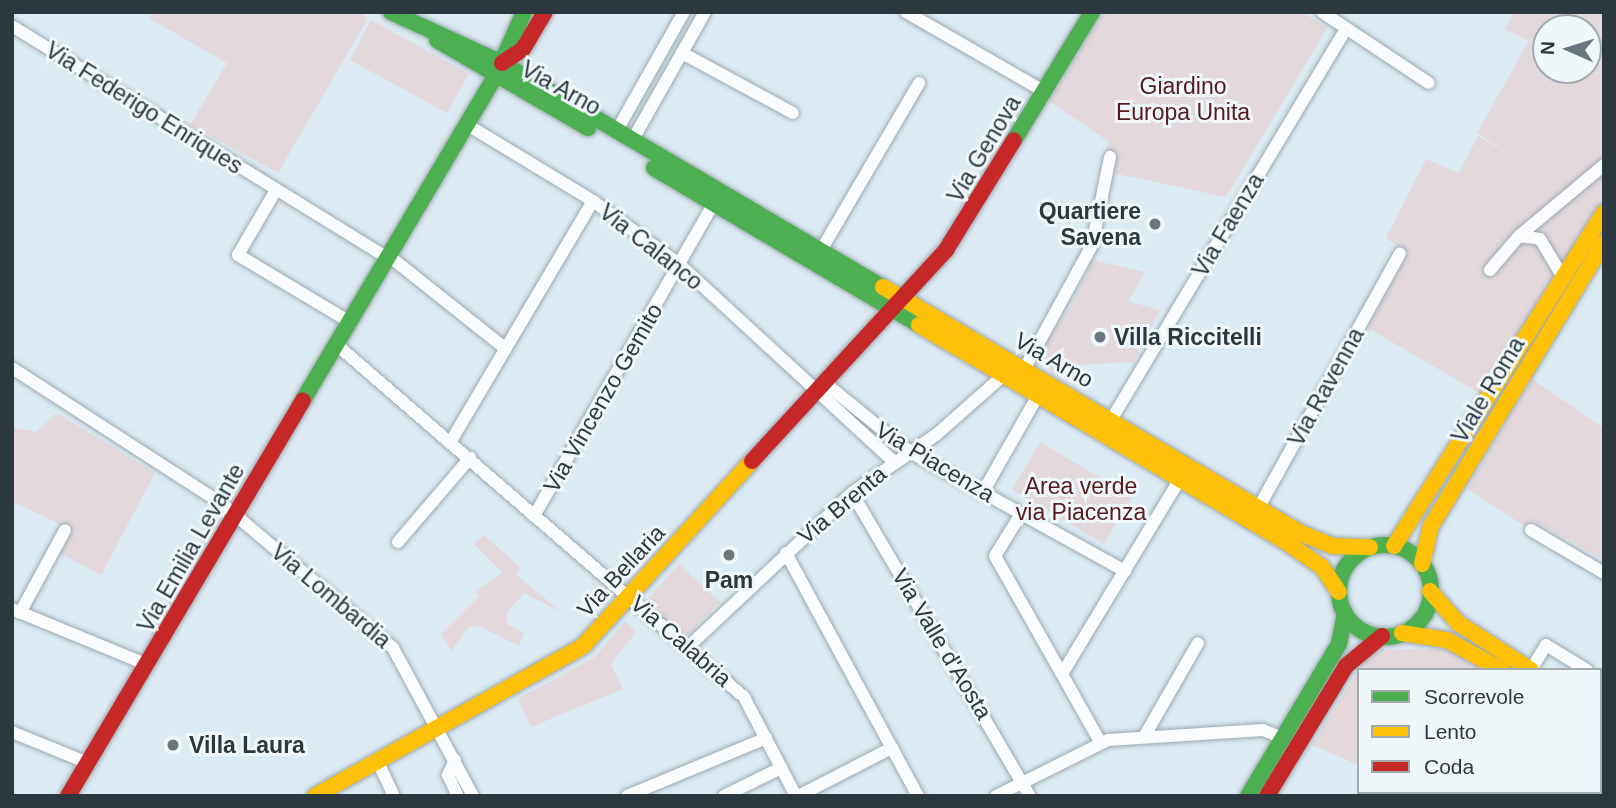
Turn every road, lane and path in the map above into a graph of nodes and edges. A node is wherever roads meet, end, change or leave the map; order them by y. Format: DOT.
graph roads {
  1 [pos="391,12"];
  2 [pos="524,12"];
  3 [pos="545,12"];
  4 [pos="684,12"];
  5 [pos="705,12"];
  6 [pos="906,12"];
  7 [pos="1092,12"];
  8 [pos="1322,12"];
  9 [pos="12,26"];
  10 [pos="1345,31"];
  11 [pos="682,53"];
  12 [pos="498,70"];
  13 [pos="919,83"];
  14 [pos="1429,83"];
  15 [pos="1045,92"];
  16 [pos="793,113"];
  17 [pos="466,124"];
  18 [pos="616,132"];
  19 [pos="632,141"];
  20 [pos="1110,158"];
  21 [pos="1604,165"];
  22 [pos="276,190"];
  23 [pos="716,200"];
  24 [pos="593,201"];
  25 [pos="1604,213"];
  26 [pos="1519,236"];
  27 [pos="1604,243"];
  28 [pos="820,252"];
  29 [pos="1400,254"];
  30 [pos="389,257"];
  31 [pos="680,265"];
  32 [pos="1490,270"];
  33 [pos="1564,279"];
  34 [pos="896,306"];
  35 [pos="351,322"];
  36 [pos="337,345"];
  37 [pos="506,349"];
  38 [pos="12,368"];
  39 [pos="1025,368"];
  40 [pos="1006,374"];
  41 [pos="822,389"];
  42 [pos="1039,394"];
  43 [pos="1111,420"];
  44 [pos="451,441"];
  45 [pos="910,452"];
  46 [pos="470,458"];
  47 [pos="894,462"];
  48 [pos="1180,479"];
  49 [pos="984,492"];
  50 [pos="852,493"];
  51 [pos="1021,514"];
  52 [pos="1255,514"];
  53 [pos="236,516"];
  54 [pos="534,516"];
  55 [pos="65,530"];
  56 [pos="1531,530"];
  57 [pos="398,542"];
  58 [pos="1394,545"];
  59 [pos="1370,547"];
  60 [pos="786,553"];
  61 [pos="1422,564"];
  62 [pos="1125,571"];
  63 [pos="1604,573"];
  64 [pos="1430,591"];
  65 [pos="1339,592"];
  66 [pos="629,596"];
  67 [pos="16,611"];
  68 [pos="1345,614"];
  69 [pos="1402,633"];
  70 [pos="1382,636"];
  71 [pos="1198,643"];
  72 [pos="688,647"];
  73 [pos="148,665"];
  74 [pos="1498,668"];
  75 [pos="1528,668"];
  76 [pos="1532,668"];
  77 [pos="1584,668"];
  78 [pos="1062,674"];
  79 [pos="437,726"];
  80 [pos="12,732"];
  81 [pos="1144,737"];
  82 [pos="766,738"];
  83 [pos="1283,738"];
  84 [pos="1101,743"];
  85 [pos="892,748"];
  86 [pos="455,760"];
  87 [pos="378,762"];
  88 [pos="88,764"];
  89 [pos="781,768"];
  90 [pos="1023,782"];
  91 [pos="657,783"];
  92 [pos="68,796"];
  93 [pos="315,796"];
  94 [pos="394,796"];
  95 [pos="458,796"];
  96 [pos="473,796"];
  97 [pos="627,796"];
  98 [pos="663,796"];
  99 [pos="724,796"];
  100 [pos="797,796"];
  101 [pos="918,796"];
  102 [pos="996,796"];
  103 [pos="1030,796"];
  104 [pos="1248,796"];
  105 [pos="1267,796"];
  1 -- 12 [label="street"];
  2 -- 12 [label="street"];
  3 -- 12 [label="street"];
  4 -- 18 [label="street"];
  5 -- 11 [label="street"];
  6 -- 15 [label="street"];
  7 -- 15 [label="street, Via Genova"];
  8 -- 10 [label="street"];
  9 -- 22 [label="street, Via Federigo Enriques"];
  10 -- 14 [label="street"];
  10 -- 43 [label="street, Via Faenza"];
  11 -- 16 [label="street"];
  11 -- 19 [label="street"];
  12 -- 17 [label="street, Via Emilia Levante"];
  12 -- 18 [label="street, Via Arno"];
  12 -- 23 [label="street, Via Arno"];
  13 -- 28 [label="street"];
  15 -- 34 [label="street, Via Genova"];
  17 -- 24 [label="street, Via Calanco"];
  17 -- 30 [label="street, Via Emilia Levante"];
  18 -- 19 [label="street, Via Arno"];
  19 -- 23 [label="street, Via Arno"];
  20 -- 39 [label="street"];
  21 -- 26 [label="street"];
  22 -- 30 [label="street, Via Federigo Enriques"];
  22 -- 35 [label="street"];
  23 -- 28 [label="street, Via Arno"];
  23 -- 31 [label="street, Via Vincenzo Gemito"];
  23 -- 34 [label="street, Via Arno"];
  24 -- 31 [label="street, Via Calanco"];
  24 -- 37 [label="street"];
  25 -- 33 [label="street, Viale Roma"];
  26 -- 32 [label="street"];
  26 -- 33 [label="street"];
  27 -- 61 [label="street, Viale Roma"];
  28 -- 34 [label="street, Via Arno"];
  29 -- 52 [label="street, Via Ravenna"];
  30 -- 35 [label="street, Via Emilia Levante"];
  30 -- 37 [label="street, Via Federigo Enriques"];
  31 -- 41 [label="street, Via Calanco"];
  31 -- 54 [label="street, Via Vincenzo Gemito"];
  33 -- 58 [label="street, Viale Roma"];
  34 -- 39 [label="street, Via Arno"];
  34 -- 40 [label="street, Via Arno"];
  34 -- 41 [label="street, Via Bellaria"];
  35 -- 36 [label="street, Via Emilia Levante"];
  36 -- 44 [label="street, Via Calabria"];
  36 -- 53 [label="street, Via Emilia Levante"];
  37 -- 44 [label="street"];
  38 -- 53 [label="street, Via Lombardia"];
  39 -- 43 [label="street, Via Arno"];
  40 -- 42 [label="street, Via Arno"];
  40 -- 45 [label="street, Via Brenta"];
  41 -- 45 [label="street, Via Piacenza"];
  41 -- 47 [label="street, Via Piacenza"];
  41 -- 66 [label="street, Via Bellaria"];
  42 -- 48 [label="street, Via Arno"];
  42 -- 49 [label="street"];
  43 -- 52 [label="street, Via Arno"];
  44 -- 46 [label="street, Via Calabria"];
  45 -- 47 [label="street, Via Brenta"];
  45 -- 49 [label="street, Via Piacenza"];
  46 -- 54 [label="street, Via Calabria"];
  46 -- 57 [label="street"];
  47 -- 50 [label="street, Via Brenta"];
  48 -- 52 [label="street, Via Arno"];
  48 -- 62 [label="street"];
  49 -- 51 [label="street, Via Piacenza"];
  50 -- 60 [label="street, Via Brenta"];
  50 -- 90 [label="street, Via Valle d'Aosta"];
  51 -- 62 [label="street, Via Piacenza"];
  51 -- 78 [label="street"];
  52 -- 59 [label="street, Via Arno"];
  52 -- 65 [label="street, Via Arno"];
  53 -- 73 [label="street, Via Emilia Levante"];
  53 -- 79 [label="street, Via Lombardia"];
  54 -- 66 [label="street, Via Calabria"];
  55 -- 67 [label="street"];
  56 -- 63 [label="street"];
  58 -- 59 [label="street"];
  58 -- 61 [label="street"];
  59 -- 65 [label="street"];
  60 -- 72 [label="street, Via Brenta"];
  60 -- 85 [label="street"];
  61 -- 64 [label="street"];
  62 -- 78 [label="street"];
  64 -- 69 [label="street"];
  64 -- 75 [label="street"];
  65 -- 68 [label="street"];
  66 -- 72 [label="street, Via Calabria"];
  66 -- 79 [label="street, Via Bellaria"];
  67 -- 73 [label="street"];
  68 -- 70 [label="street"];
  68 -- 83 [label="street"];
  69 -- 70 [label="street"];
  69 -- 74 [label="street"];
  70 -- 105 [label="street"];
  71 -- 81 [label="street"];
  72 -- 82 [label="street, Via Calabria"];
  73 -- 88 [label="street, Via Emilia Levante"];
  76 -- 77 [label="street"];
  78 -- 84 [label="street"];
  79 -- 86 [label="street, Via Lombardia"];
  79 -- 87 [label="street, Via Bellaria"];
  80 -- 88 [label="street"];
  81 -- 83 [label="street"];
  81 -- 84 [label="street"];
  82 -- 89 [label="street, Via Calabria"];
  82 -- 91 [label="street"];
  83 -- 104 [label="street"];
  84 -- 90 [label="street"];
  85 -- 100 [label="street"];
  85 -- 101 [label="street"];
  86 -- 95 [label="street, Via Lombardia"];
  86 -- 96 [label="street, Via Lombardia"];
  87 -- 93 [label="street, Via Bellaria"];
  87 -- 94 [label="street"];
  88 -- 92 [label="street, Via Emilia Levante"];
  89 -- 99 [label="street"];
  89 -- 100 [label="street, Via Calabria"];
  90 -- 102 [label="street"];
  90 -- 103 [label="street, Via Valle d'Aosta"];
  91 -- 97 [label="street"];
  91 -- 98 [label="street"];
}
